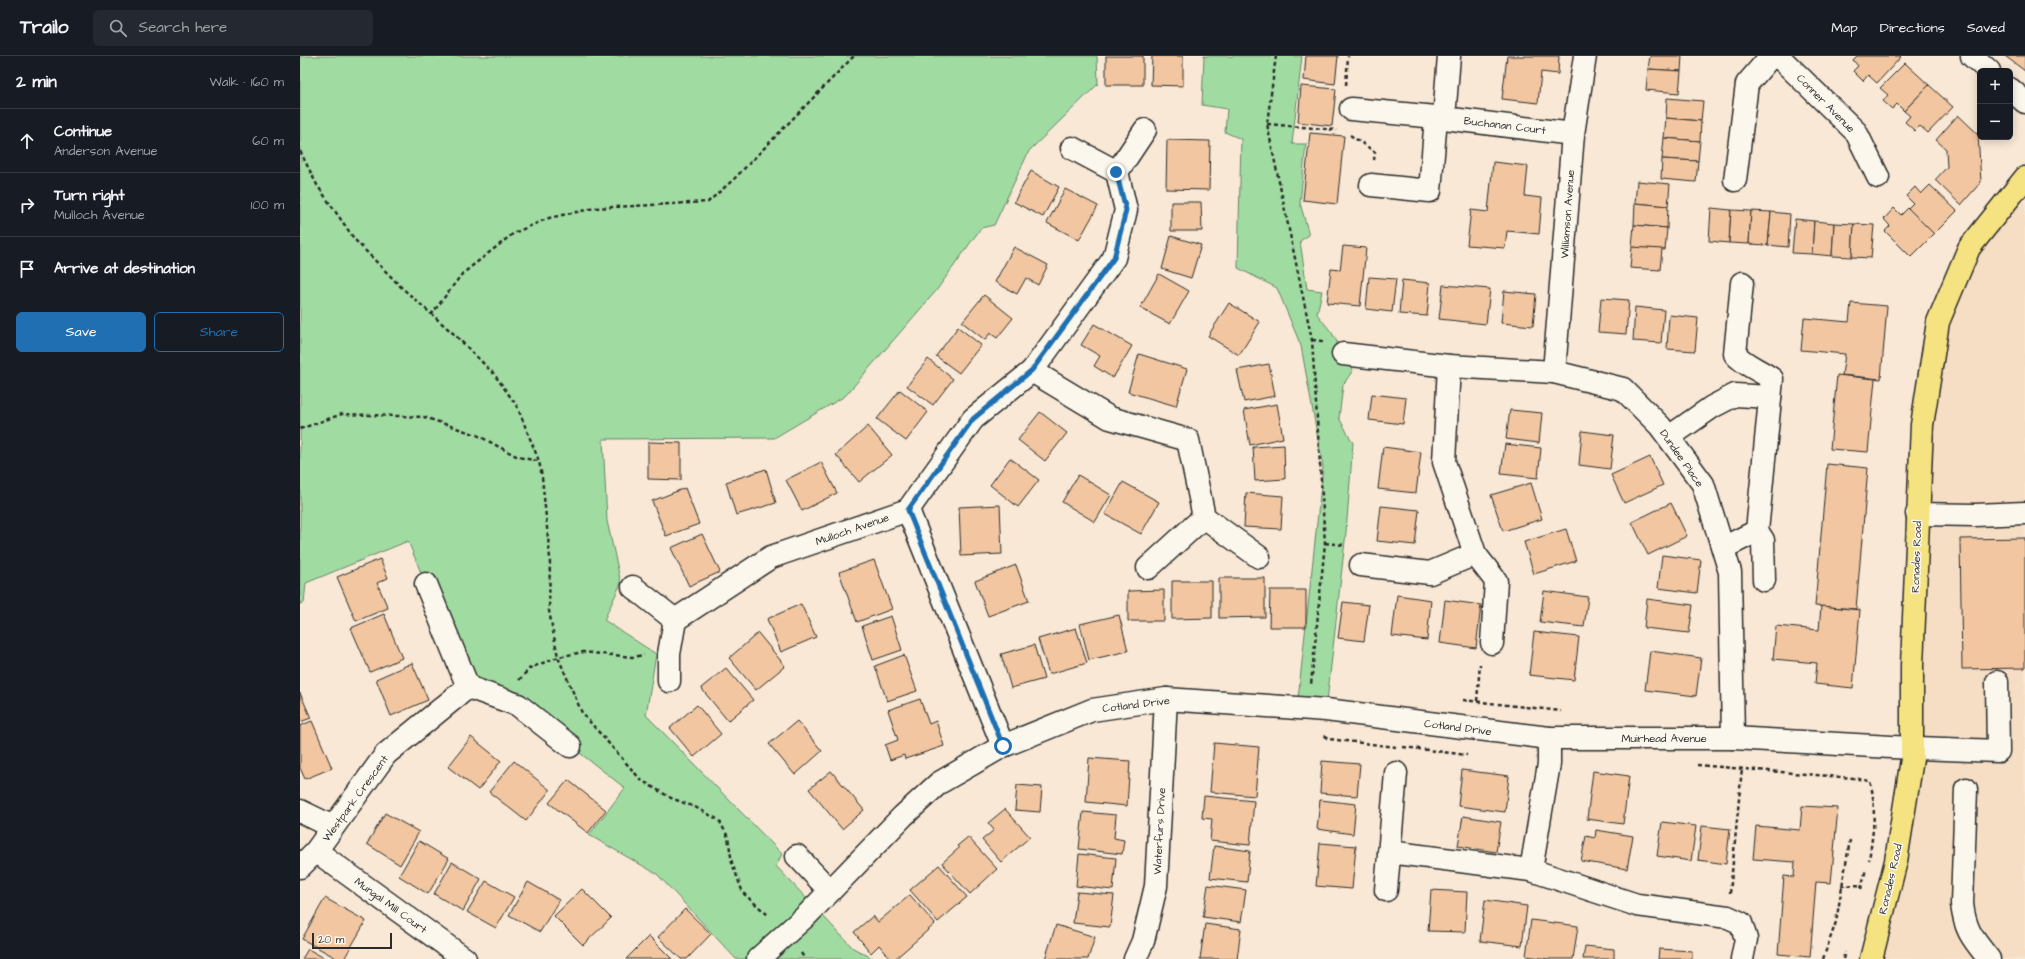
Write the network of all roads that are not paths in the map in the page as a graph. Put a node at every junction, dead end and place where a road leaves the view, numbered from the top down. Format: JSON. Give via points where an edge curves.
{"nodes":[{"id":1,"x":1449,"y":56,"type":"edge"},
{"id":2,"x":1585,"y":56,"type":"edge"},
{"id":3,"x":1771,"y":56,"type":"edge"},
{"id":4,"x":1778,"y":56,"type":"edge"},
{"id":5,"x":1972,"y":56,"type":"edge"},
{"id":6,"x":1986,"y":68,"type":"edge"},
{"id":7,"x":2013,"y":92,"type":"edge"},
{"id":8,"x":2025,"y":102,"type":"edge"},
{"id":9,"x":1351,"y":109,"type":"road end"},
{"id":10,"x":1440,"y":117,"type":"junction"},
{"id":11,"x":1145,"y":130,"type":"dead end"},
{"id":12,"x":1573,"y":134,"type":"junction"},
{"id":13,"x":1072,"y":148,"type":"dead end"},
{"id":14,"x":1116,"y":172,"type":"junction"},
{"id":15,"x":1878,"y":176,"type":"dead end"},
{"id":16,"x":2025,"y":178,"type":"edge"},
{"id":17,"x":1735,"y":180,"type":"dead end"},
{"id":18,"x":1371,"y":185,"type":"dead end"},
{"id":19,"x":1742,"y":283,"type":"dead end"},
{"id":20,"x":1343,"y":354,"type":"dead end"},
{"id":21,"x":1449,"y":366,"type":"junction"},
{"id":22,"x":1032,"y":370,"type":"junction"},
{"id":23,"x":1554,"y":372,"type":"junction"},
{"id":24,"x":1770,"y":397,"type":"junction"},
{"id":25,"x":1669,"y":437,"type":"junction"},
{"id":26,"x":908,"y":510,"type":"junction"},
{"id":27,"x":2025,"y":513,"type":"edge"},
{"id":28,"x":1917,"y":514,"type":"junction"},
{"id":29,"x":1204,"y":517,"type":"junction"},
{"id":30,"x":1757,"y":531,"type":"junction"},
{"id":31,"x":1723,"y":548,"type":"junction"},
{"id":32,"x":1475,"y":554,"type":"junction"},
{"id":33,"x":1258,"y":556,"type":"dead end"},
{"id":34,"x":1361,"y":565,"type":"dead end"},
{"id":35,"x":1148,"y":568,"type":"dead end"},
{"id":36,"x":1764,"y":580,"type":"dead end"},
{"id":37,"x":426,"y":584,"type":"dead end"},
{"id":38,"x":633,"y":587,"type":"dead end"},
{"id":39,"x":675,"y":620,"type":"junction"},
{"id":40,"x":1492,"y":643,"type":"road end"},
{"id":41,"x":669,"y":681,"type":"dead end"},
{"id":42,"x":1997,"y":682,"type":"dead end"},
{"id":43,"x":468,"y":687,"type":"junction"},
{"id":44,"x":1166,"y":699,"type":"junction"},
{"id":45,"x":1549,"y":738,"type":"junction"},
{"id":46,"x":1733,"y":738,"type":"junction"},
{"id":47,"x":570,"y":746,"type":"dead end"},
{"id":48,"x":1003,"y":746,"type":"junction"},
{"id":49,"x":1912,"y":748,"type":"junction"},
{"id":50,"x":1396,"y":773,"type":"dead end"},
{"id":51,"x":1966,"y":789,"type":"dead end"},
{"id":52,"x":300,"y":811,"type":"edge"},
{"id":53,"x":334,"y":827,"type":"junction"},
{"id":54,"x":316,"y":851,"type":"junction"},
{"id":55,"x":1389,"y":852,"type":"junction"},
{"id":56,"x":796,"y":856,"type":"dead end"},
{"id":57,"x":300,"y":867,"type":"edge"},
{"id":58,"x":1532,"y":870,"type":"junction"},
{"id":59,"x":1386,"y":890,"type":"dead end"},
{"id":60,"x":830,"y":891,"type":"junction"},
{"id":61,"x":772,"y":945,"type":"edge"},
{"id":62,"x":465,"y":959,"type":"edge"},
{"id":63,"x":1135,"y":959,"type":"edge"},
{"id":64,"x":1742,"y":959,"type":"edge"},
{"id":65,"x":1871,"y":959,"type":"edge"},
{"id":66,"x":1989,"y":959,"type":"edge"}],
"edges":[{"from":1,"to":10,"type":"street"},
{"from":2,"to":12,"type":"street","name":"Williamson Avenue"},
{"from":3,"to":17,"type":"street","via":[[1747,84]]},
{"from":4,"to":15,"type":"street","name":"Conner Avenue","via":[[1856,132]]},
{"from":5,"to":6,"type":"street"},
{"from":7,"to":8,"type":"street"},
{"from":9,"to":10,"type":"street","name":"Buchanan Court"},
{"from":10,"to":12,"type":"street","name":"Buchanan Court"},
{"from":10,"to":18,"type":"street","via":[[1430,191]]},
{"from":11,"to":14,"type":"street"},
{"from":12,"to":23,"type":"street","name":"Williamson Avenue"},
{"from":13,"to":14,"type":"street"},
{"from":14,"to":22,"type":"street","via":[[1126,210],[1114,258]]},
{"from":16,"to":28,"type":"main road","name":"Ronades Road","via":[[1969,248],[1938,322],[1922,425]]},
{"from":19,"to":24,"type":"street","via":[[1735,354],[1740,360],[1772,379]]},
{"from":20,"to":21,"type":"street","name":"Dundee Place"},
{"from":21,"to":23,"type":"street","name":"Dundee Place"},
{"from":21,"to":32,"type":"street","via":[[1444,462]]},
{"from":22,"to":26,"type":"street","via":[[973,419]]},
{"from":22,"to":29,"type":"street","via":[[1110,418],[1188,440]]},
{"from":23,"to":25,"type":"street","name":"Dundee Place","via":[[1623,389]]},
{"from":24,"to":25,"type":"street","via":[[1735,395],[1712,407]]},
{"from":24,"to":30,"type":"street"},
{"from":25,"to":31,"type":"street","name":"Dundee Place","via":[[1703,484]]},
{"from":26,"to":39,"type":"street","name":"Mulloch Avenue","via":[[772,556]]},
{"from":26,"to":48,"type":"street"},
{"from":27,"to":28,"type":"street"},
{"from":28,"to":49,"type":"main road","name":"Ronades Road"},
{"from":29,"to":33,"type":"street"},
{"from":29,"to":35,"type":"street"},
{"from":30,"to":31,"type":"street"},
{"from":30,"to":36,"type":"street","via":[[1763,540]]},
{"from":31,"to":46,"type":"street","name":"Dundee Place","via":[[1730,572]]},
{"from":32,"to":34,"type":"street","via":[[1430,573]]},
{"from":32,"to":40,"type":"street","via":[[1496,581]]},
{"from":37,"to":43,"type":"street"},
{"from":38,"to":39,"type":"street"},
{"from":39,"to":41,"type":"street","via":[[668,654]]},
{"from":42,"to":49,"type":"street","name":"Muirhead Avenue","via":[[1998,751]]},
{"from":43,"to":47,"type":"street","via":[[509,702]]},
{"from":43,"to":53,"type":"street","name":"Westpark Crescent","via":[[386,754]]},
{"from":44,"to":45,"type":"street","name":"Cotland Drive","via":[[1308,709]]},
{"from":44,"to":48,"type":"street","name":"Cotland Drive","via":[[1092,710]]},
{"from":44,"to":63,"type":"street","name":"Waterfurs Drive","via":[[1156,886],[1143,940]]},
{"from":45,"to":46,"type":"street","name":"Muirhead Avenue"},
{"from":45,"to":58,"type":"street","via":[[1549,764]]},
{"from":46,"to":49,"type":"street","name":"Muirhead Avenue"},
{"from":48,"to":60,"type":"street","name":"Cotland Drive","via":[[939,783]]},
{"from":49,"to":65,"type":"main road","name":"Ronades Road","via":[[1896,861]]},
{"from":50,"to":55,"type":"street"},
{"from":51,"to":66,"type":"street","via":[[1962,904],[1964,919],[1970,936]]},
{"from":52,"to":53,"type":"street"},
{"from":53,"to":54,"type":"street","name":"Westpark Crescent"},
{"from":54,"to":57,"type":"street","name":"Westpark Crescent"},
{"from":54,"to":62,"type":"street","name":"Mungal Mill Court"},
{"from":55,"to":58,"type":"street"},
{"from":55,"to":59,"type":"street"},
{"from":56,"to":60,"type":"street"},
{"from":58,"to":64,"type":"street","via":[[1637,905],[1728,917],[1741,923],[1746,939]]},
{"from":60,"to":61,"type":"street","name":"Cotland Drive"}]}
